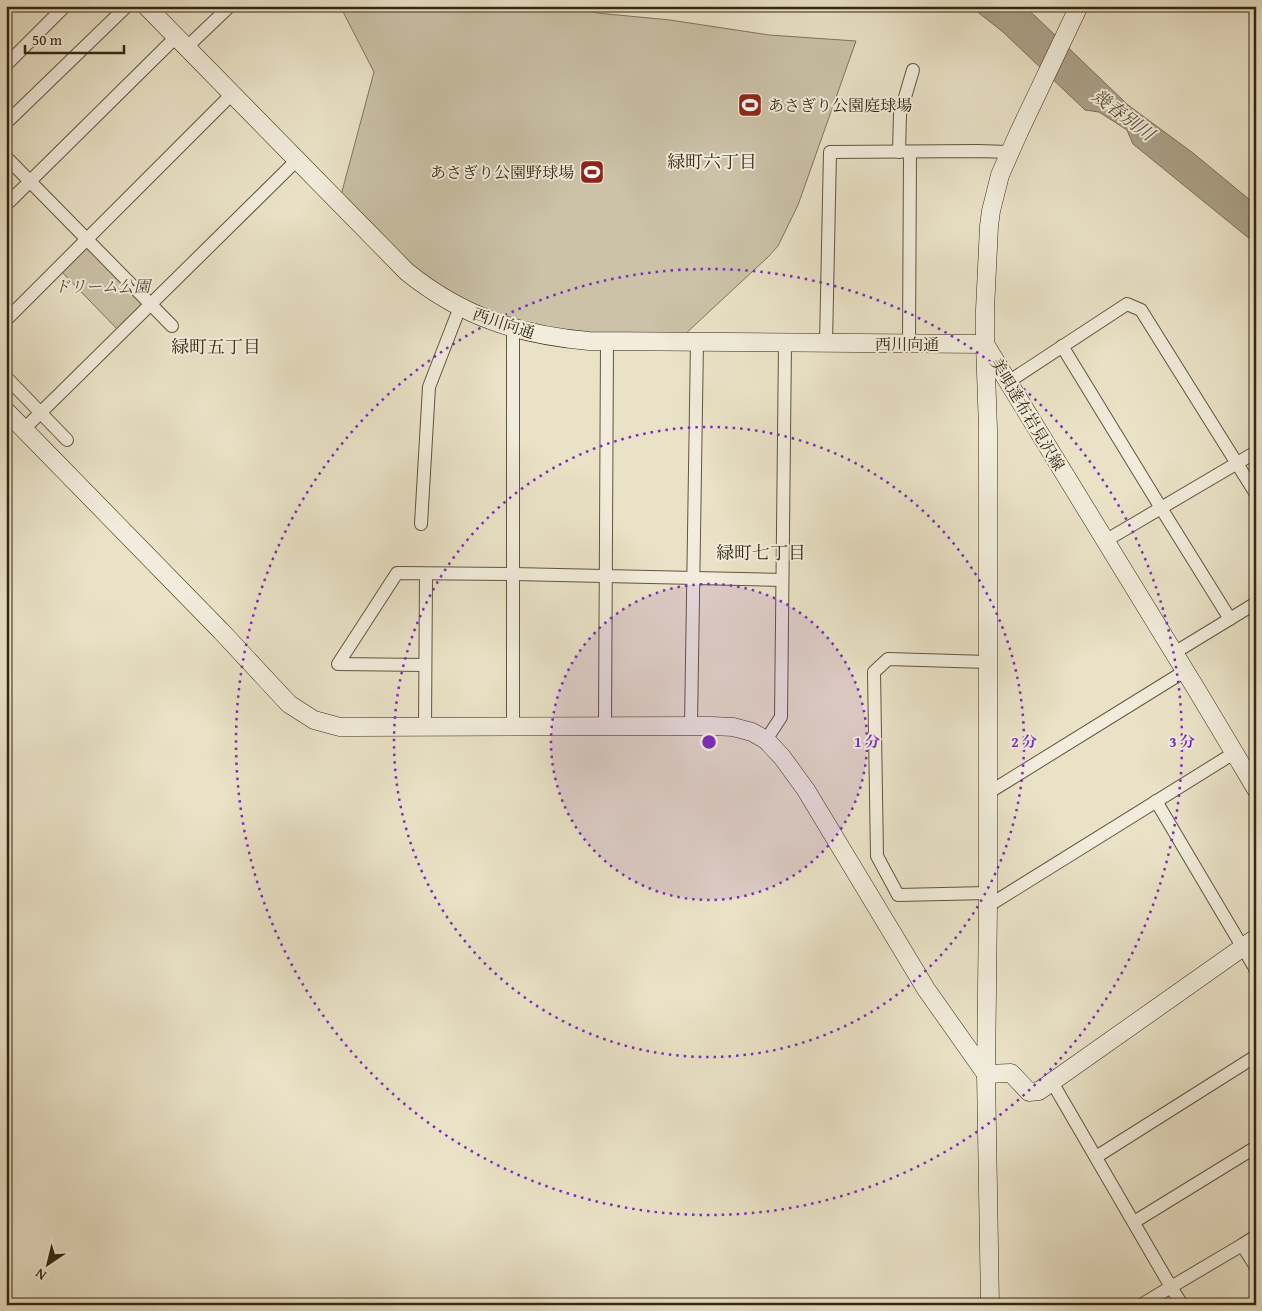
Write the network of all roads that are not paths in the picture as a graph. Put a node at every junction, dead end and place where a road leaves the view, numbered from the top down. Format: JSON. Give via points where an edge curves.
{"nodes":[{"id":1,"x":64,"y":6,"type":"edge"},
{"id":2,"x":127,"y":6,"type":"edge"},
{"id":3,"x":146,"y":6,"type":"edge"},
{"id":4,"x":230,"y":6,"type":"edge"},
{"id":5,"x":1079,"y":6,"type":"edge"},
{"id":6,"x":182,"y":42,"type":"junction"},
{"id":7,"x":6,"y":65,"type":"edge"},
{"id":8,"x":913,"y":70,"type":"dead end"},
{"id":9,"x":232,"y":94,"type":"junction"},
{"id":10,"x":6,"y":124,"type":"edge"},
{"id":11,"x":904,"y":152,"type":"junction"},
{"id":12,"x":1009,"y":152,"type":"junction"},
{"id":13,"x":6,"y":157,"type":"edge"},
{"id":14,"x":296,"y":160,"type":"junction"},
{"id":15,"x":30,"y":182,"type":"junction"},
{"id":16,"x":6,"y":205,"type":"edge"},
{"id":17,"x":86,"y":239,"type":"junction"},
{"id":18,"x":150,"y":304,"type":"junction"},
{"id":19,"x":460,"y":307,"type":"junction"},
{"id":20,"x":6,"y":320,"type":"edge"},
{"id":21,"x":172,"y":326,"type":"dead end"},
{"id":22,"x":513,"y":328,"type":"junction"},
{"id":23,"x":607,"y":341,"type":"junction"},
{"id":24,"x":697,"y":342,"type":"junction"},
{"id":25,"x":785,"y":343,"type":"junction"},
{"id":26,"x":826,"y":343,"type":"junction"},
{"id":27,"x":909,"y":344,"type":"junction"},
{"id":28,"x":985,"y":344,"type":"junction"},
{"id":29,"x":1062,"y":346,"type":"junction"},
{"id":30,"x":6,"y":377,"type":"edge"},
{"id":31,"x":1008,"y":382,"type":"junction"},
{"id":32,"x":6,"y":411,"type":"edge"},
{"id":33,"x":41,"y":412,"type":"junction"},
{"id":34,"x":24,"y":429,"type":"junction"},
{"id":35,"x":67,"y":440,"type":"dead end"},
{"id":36,"x":1256,"y":452,"type":"edge"},
{"id":37,"x":1237,"y":464,"type":"junction"},
{"id":38,"x":1256,"y":494,"type":"edge"},
{"id":39,"x":1161,"y":508,"type":"junction"},
{"id":40,"x":421,"y":524,"type":"dead end"},
{"id":41,"x":1106,"y":541,"type":"junction"},
{"id":42,"x":426,"y":574,"type":"junction"},
{"id":43,"x":513,"y":574,"type":"junction"},
{"id":44,"x":606,"y":576,"type":"junction"},
{"id":45,"x":693,"y":578,"type":"junction"},
{"id":46,"x":782,"y":580,"type":"junction"},
{"id":47,"x":1256,"y":603,"type":"edge"},
{"id":48,"x":1230,"y":619,"type":"junction"},
{"id":49,"x":1174,"y":653,"type":"junction"},
{"id":50,"x":988,"y":662,"type":"junction"},
{"id":51,"x":425,"y":665,"type":"junction"},
{"id":52,"x":1185,"y":671,"type":"junction"},
{"id":53,"x":691,"y":725,"type":"junction"},
{"id":54,"x":425,"y":726,"type":"junction"},
{"id":55,"x":513,"y":726,"type":"junction"},
{"id":56,"x":605,"y":726,"type":"junction"},
{"id":57,"x":766,"y":740,"type":"junction"},
{"id":58,"x":1234,"y":753,"type":"junction"},
{"id":59,"x":1256,"y":789,"type":"edge"},
{"id":60,"x":988,"y":794,"type":"junction"},
{"id":61,"x":1156,"y":801,"type":"junction"},
{"id":62,"x":988,"y":900,"type":"junction"},
{"id":63,"x":1249,"y":943,"type":"edge"},
{"id":64,"x":1256,"y":970,"type":"edge"},
{"id":65,"x":1256,"y":1056,"type":"edge"},
{"id":66,"x":986,"y":1074,"type":"junction"},
{"id":67,"x":1052,"y":1082,"type":"junction"},
{"id":68,"x":1256,"y":1147,"type":"edge"},
{"id":69,"x":1096,"y":1157,"type":"junction"},
{"id":70,"x":1134,"y":1222,"type":"junction"},
{"id":71,"x":1256,"y":1236,"type":"edge"},
{"id":72,"x":1242,"y":1245,"type":"junction"},
{"id":73,"x":1256,"y":1267,"type":"edge"},
{"id":74,"x":1171,"y":1287,"type":"junction"},
{"id":75,"x":990,"y":1305,"type":"edge"},
{"id":76,"x":1141,"y":1305,"type":"edge"},
{"id":77,"x":1182,"y":1305,"type":"edge"}],
"edges":[{"from":1,"to":7,"type":"street"},
{"from":2,"to":10,"type":"street"},
{"from":3,"to":6,"type":"street","name":"西川向通"},
{"from":4,"to":6,"type":"street"},
{"from":5,"to":12,"type":"street","name":"美唄達布岩見沢線"},
{"from":6,"to":9,"type":"street","name":"西川向通"},
{"from":6,"to":15,"type":"street"},
{"from":8,"to":11,"type":"street","via":[[900,114]]},
{"from":9,"to":14,"type":"street","name":"西川向通"},
{"from":9,"to":17,"type":"street"},
{"from":11,"to":12,"type":"street"},
{"from":11,"to":26,"type":"street","via":[[830,152]]},
{"from":11,"to":27,"type":"street"},
{"from":12,"to":28,"type":"street","name":"美唄達布岩見沢線","via":[[998,182],[989,226]]},
{"from":13,"to":15,"type":"street"},
{"from":14,"to":18,"type":"street"},
{"from":14,"to":19,"type":"street","name":"西川向通","via":[[407,272]]},
{"from":15,"to":16,"type":"street"},
{"from":15,"to":17,"type":"street"},
{"from":17,"to":18,"type":"street"},
{"from":17,"to":20,"type":"street"},
{"from":18,"to":21,"type":"street"},
{"from":18,"to":33,"type":"street"},
{"from":19,"to":22,"type":"street","name":"西川向通"},
{"from":19,"to":40,"type":"street","via":[[429,387]]},
{"from":22,"to":23,"type":"street","name":"西川向通","via":[[567,339]]},
{"from":22,"to":43,"type":"street"},
{"from":23,"to":24,"type":"street","name":"西川向通"},
{"from":23,"to":44,"type":"street"},
{"from":24,"to":25,"type":"street","name":"西川向通"},
{"from":24,"to":45,"type":"street"},
{"from":25,"to":26,"type":"street","name":"西川向通"},
{"from":25,"to":46,"type":"street"},
{"from":26,"to":27,"type":"street","name":"西川向通"},
{"from":27,"to":28,"type":"street","name":"西川向通"},
{"from":28,"to":31,"type":"street","name":"美唄達布岩見沢線"},
{"from":28,"to":50,"type":"street"},
{"from":29,"to":31,"type":"street"},
{"from":29,"to":37,"type":"street","via":[[1127,304],[1141,310]]},
{"from":29,"to":39,"type":"street"},
{"from":30,"to":33,"type":"street"},
{"from":31,"to":41,"type":"street","name":"美唄達布岩見沢線"},
{"from":32,"to":34,"type":"street"},
{"from":33,"to":34,"type":"street"},
{"from":33,"to":35,"type":"street"},
{"from":34,"to":54,"type":"street","via":[[289,704],[314,720],[340,727]]},
{"from":36,"to":37,"type":"street"},
{"from":37,"to":38,"type":"street"},
{"from":37,"to":39,"type":"street"},
{"from":39,"to":41,"type":"street"},
{"from":39,"to":48,"type":"street"},
{"from":41,"to":49,"type":"street","name":"美唄達布岩見沢線"},
{"from":42,"to":43,"type":"street"},
{"from":42,"to":51,"type":"street"},
{"from":42,"to":51,"type":"street","via":[[397,573],[338,664]]},
{"from":43,"to":44,"type":"street"},
{"from":43,"to":55,"type":"street"},
{"from":44,"to":45,"type":"street"},
{"from":44,"to":56,"type":"street"},
{"from":45,"to":46,"type":"street"},
{"from":45,"to":53,"type":"street"},
{"from":46,"to":57,"type":"street","via":[[781,717]]},
{"from":47,"to":48,"type":"street"},
{"from":48,"to":49,"type":"street"},
{"from":49,"to":52,"type":"street","name":"美唄達布岩見沢線"},
{"from":50,"to":60,"type":"street"},
{"from":50,"to":62,"type":"street","via":[[888,659],[874,672],[877,856],[898,894]]},
{"from":51,"to":54,"type":"street"},
{"from":52,"to":58,"type":"street","name":"美唄達布岩見沢線"},
{"from":52,"to":60,"type":"street"},
{"from":53,"to":56,"type":"street"},
{"from":53,"to":57,"type":"street","via":[[733,727]]},
{"from":54,"to":55,"type":"street"},
{"from":55,"to":56,"type":"street"},
{"from":57,"to":66,"type":"street","via":[[806,790],[926,988]]},
{"from":58,"to":59,"type":"street","name":"美唄達布岩見沢線"},
{"from":58,"to":61,"type":"street"},
{"from":60,"to":62,"type":"street"},
{"from":61,"to":62,"type":"street"},
{"from":61,"to":63,"type":"street"},
{"from":62,"to":66,"type":"street"},
{"from":63,"to":64,"type":"street"},
{"from":63,"to":67,"type":"street"},
{"from":65,"to":69,"type":"street"},
{"from":66,"to":67,"type":"street","via":[[1011,1073],[1029,1092],[1039,1091]]},
{"from":66,"to":75,"type":"street"},
{"from":67,"to":69,"type":"street"},
{"from":68,"to":70,"type":"street"},
{"from":69,"to":70,"type":"street"},
{"from":70,"to":74,"type":"street"},
{"from":71,"to":72,"type":"street"},
{"from":72,"to":73,"type":"street"},
{"from":72,"to":74,"type":"street"},
{"from":74,"to":76,"type":"street"},
{"from":74,"to":77,"type":"street"}]}
